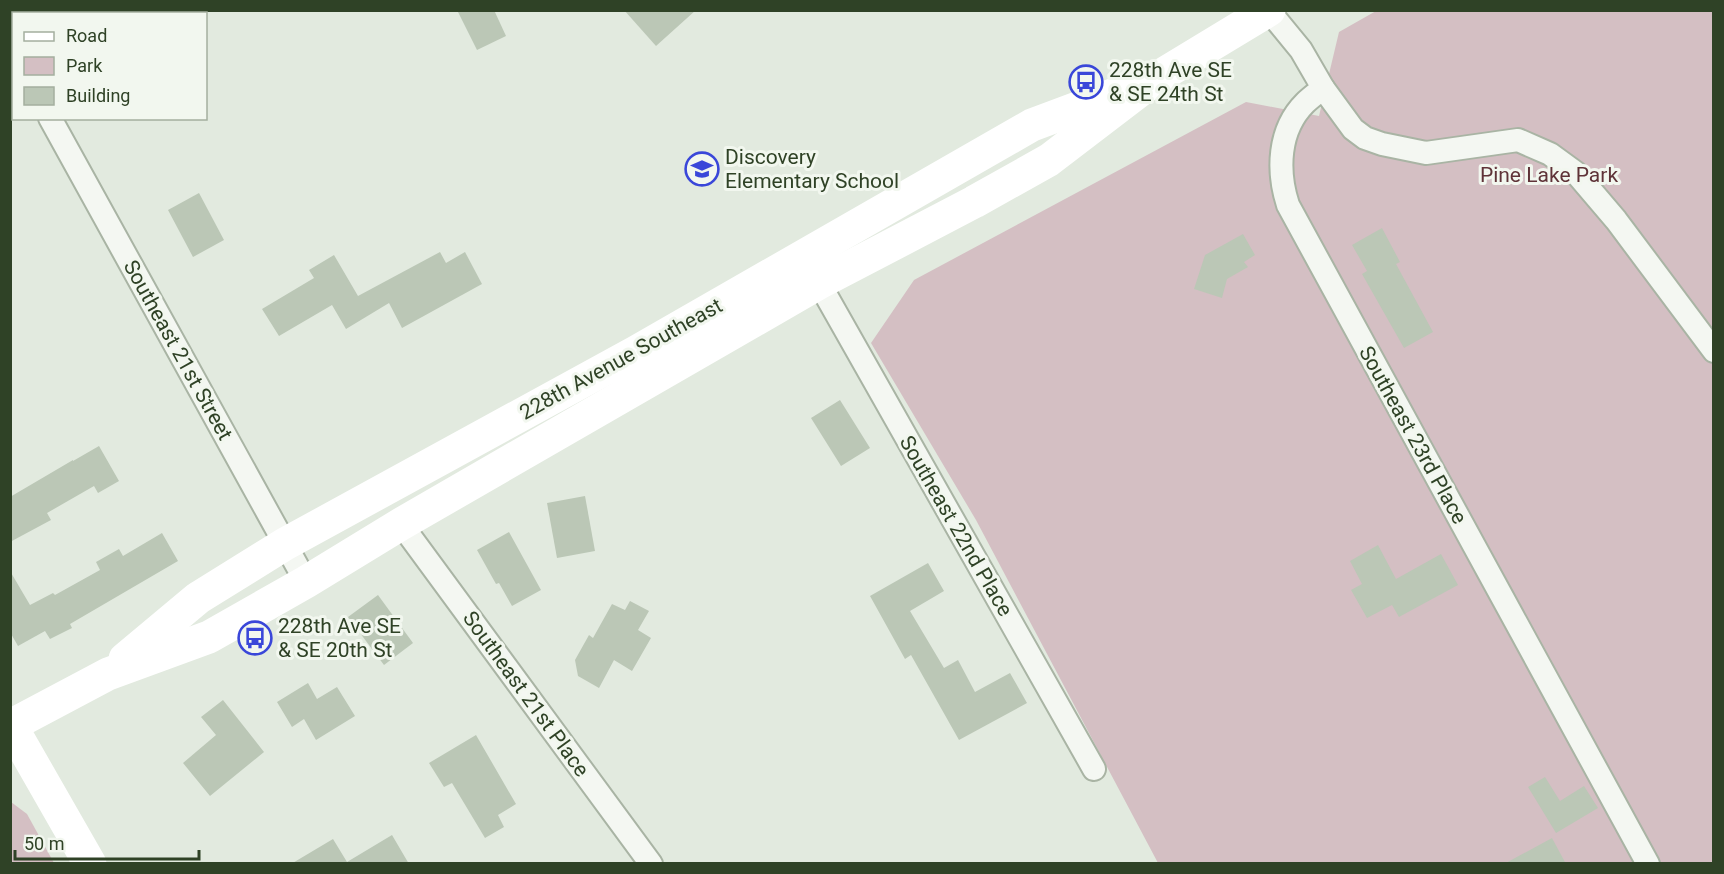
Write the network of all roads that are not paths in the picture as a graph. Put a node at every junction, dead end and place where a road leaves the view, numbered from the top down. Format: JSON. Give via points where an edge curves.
{"nodes":[{"id":1,"x":1271,"y":11,"type":"edge"},
{"id":2,"x":1155,"y":79,"type":"junction"},
{"id":3,"x":1323,"y":88,"type":"junction"},
{"id":4,"x":51,"y":120,"type":"edge"},
{"id":5,"x":819,"y":283,"type":"junction"},
{"id":6,"x":1713,"y":351,"type":"edge"},
{"id":7,"x":636,"y":352,"type":"junction"},
{"id":8,"x":523,"y":453,"type":"junction"},
{"id":9,"x":401,"y":524,"type":"junction"},
{"id":10,"x":285,"y":544,"type":"junction"},
{"id":11,"x":306,"y":582,"type":"junction"},
{"id":12,"x":108,"y":674,"type":"junction"},
{"id":13,"x":11,"y":726,"type":"edge"},
{"id":14,"x":1094,"y":769,"type":"dead end"},
{"id":15,"x":90,"y":864,"type":"edge"},
{"id":16,"x":651,"y":864,"type":"edge"},
{"id":17,"x":1648,"y":864,"type":"edge"}],
"edges":[{"from":1,"to":2,"type":"main road","name":"228th Avenue Southeast"},
{"from":1,"to":3,"type":"street","via":[[1301,50]]},
{"from":2,"to":5,"type":"main road","name":"228th Avenue Southeast","via":[[1049,160]]},
{"from":2,"to":7,"type":"main road","name":"228th Avenue Southeast","via":[[1032,125]]},
{"from":3,"to":6,"type":"street","via":[[1353,129],[1382,144],[1426,153],[1518,140],[1550,154],[1576,173],[1616,220]]},
{"from":3,"to":17,"type":"street","name":"Southeast 23rd Place","via":[[1304,103],[1291,121],[1284,142],[1280,166],[1288,205]]},
{"from":4,"to":10,"type":"street","name":"Southeast 21st Street"},
{"from":5,"to":8,"type":"main road","name":"228th Avenue Southeast"},
{"from":5,"to":14,"type":"street","name":"Southeast 22nd Place"},
{"from":7,"to":8,"type":"main road","via":[[615,378],[574,406]]},
{"from":7,"to":10,"type":"main road","name":"228th Avenue Southeast"},
{"from":8,"to":9,"type":"main road","name":"228th Avenue Southeast"},
{"from":9,"to":11,"type":"main road","name":"228th Avenue Southeast"},
{"from":9,"to":16,"type":"street","name":"Southeast 21st Place"},
{"from":10,"to":11,"type":"street","name":"Southeast 21st Street"},
{"from":10,"to":12,"type":"main road","name":"228th Avenue Southeast","via":[[198,598]]},
{"from":11,"to":12,"type":"main road","name":"228th Avenue Southeast","via":[[209,637]]},
{"from":12,"to":13,"type":"main road","name":"228th Avenue Southeast"},
{"from":13,"to":15,"type":"main road"}]}
